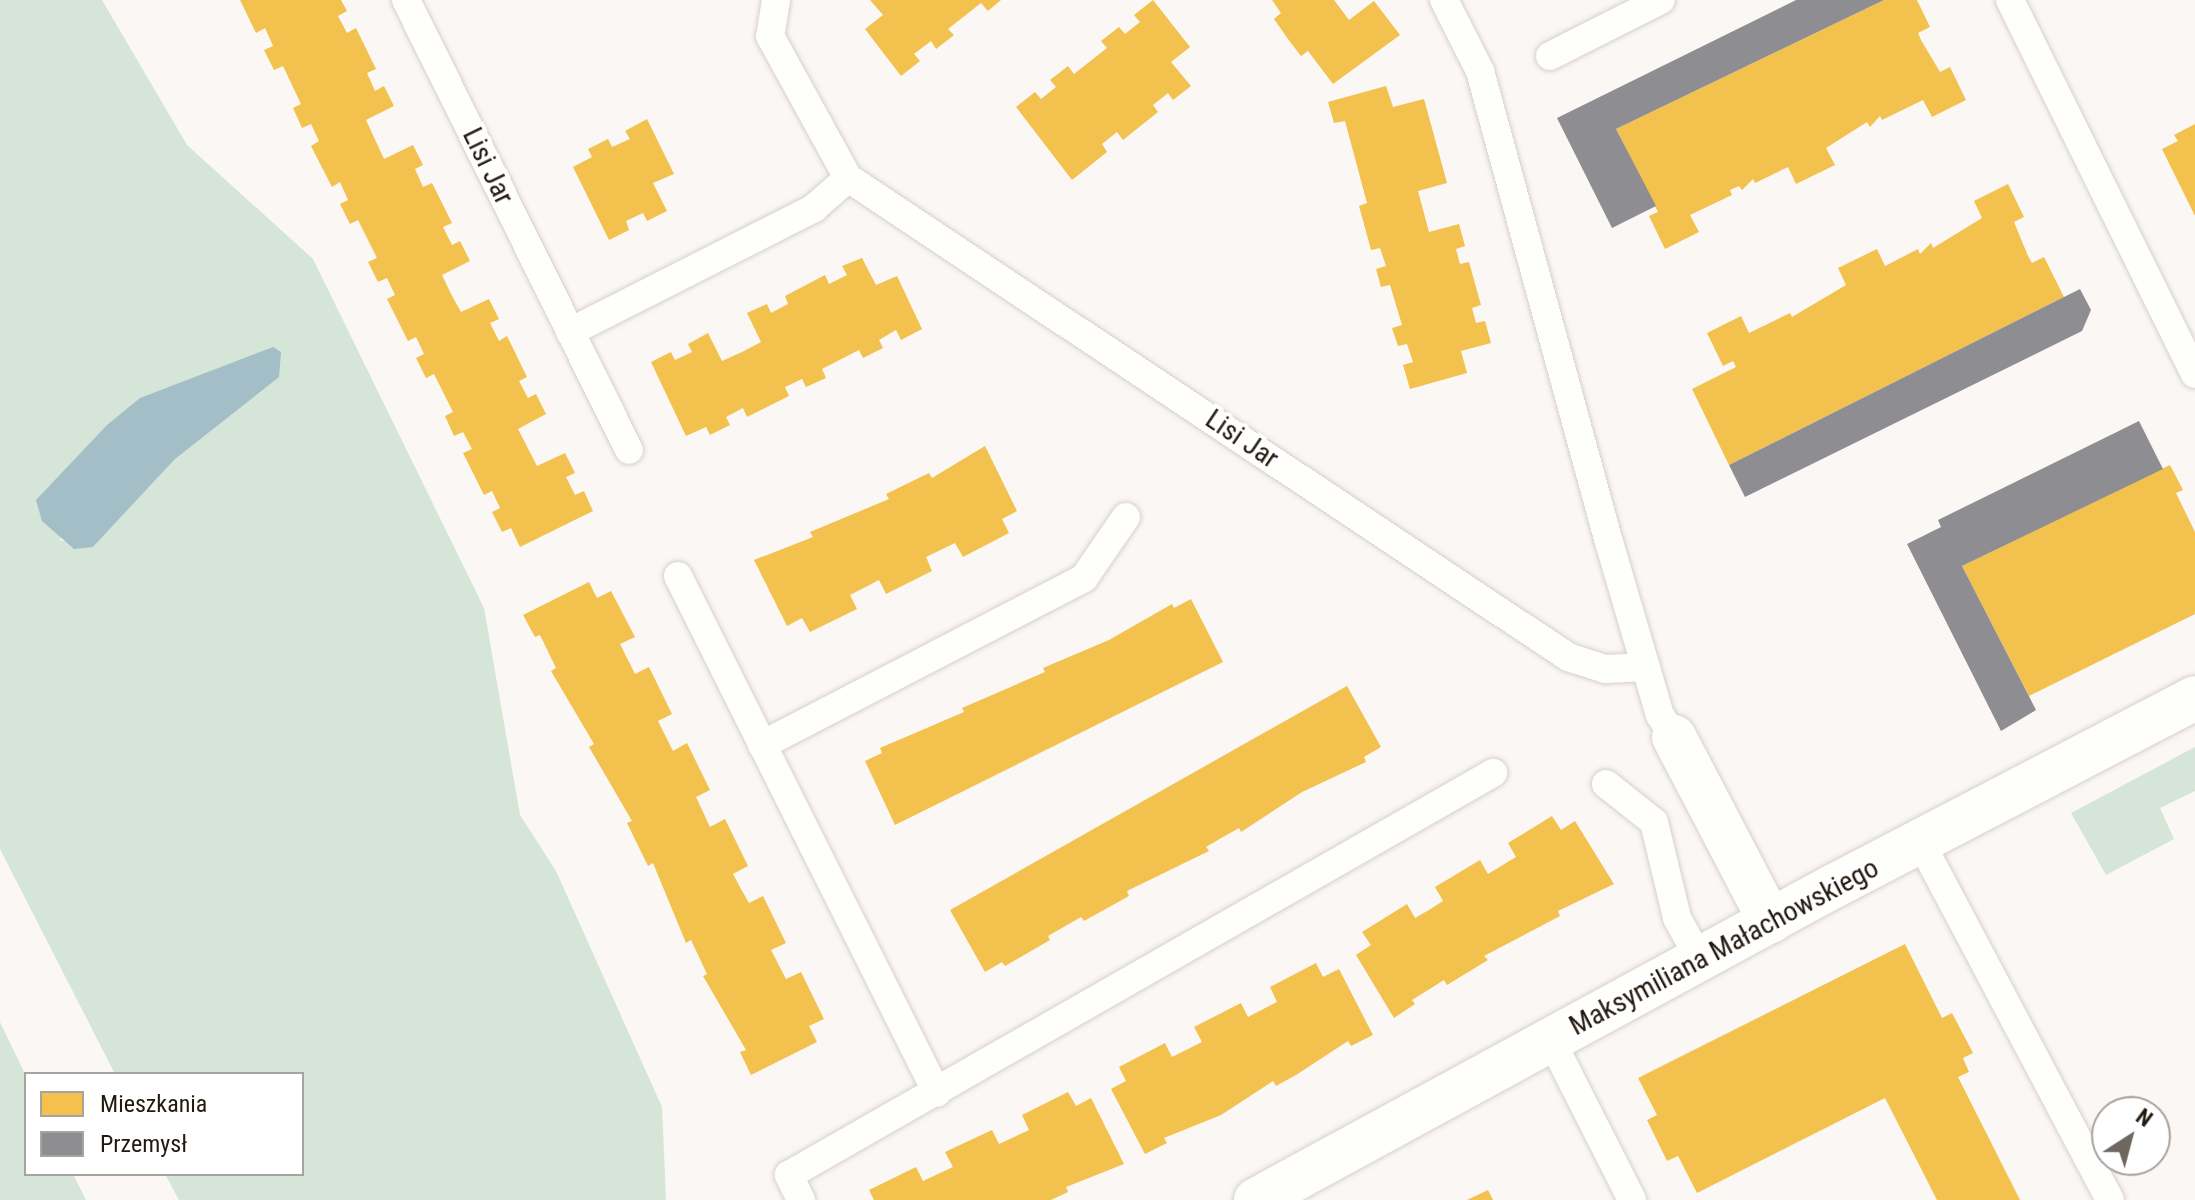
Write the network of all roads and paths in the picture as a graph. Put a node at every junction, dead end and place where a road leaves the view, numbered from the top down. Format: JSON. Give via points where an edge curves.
{"nodes":[{"id":1,"x":406,"y":0,"type":"edge"},
{"id":2,"x":776,"y":0,"type":"edge"},
{"id":3,"x":1444,"y":0,"type":"edge"},
{"id":4,"x":1661,"y":0,"type":"edge"},
{"id":5,"x":2010,"y":0,"type":"edge"},
{"id":6,"x":1550,"y":56,"type":"dead end"},
{"id":7,"x":848,"y":178,"type":"junction"},
{"id":8,"x":570,"y":332,"type":"junction"},
{"id":9,"x":2195,"y":374,"type":"edge"},
{"id":10,"x":629,"y":450,"type":"dead end"},
{"id":11,"x":1126,"y":517,"type":"dead end"},
{"id":12,"x":678,"y":576,"type":"dead end"},
{"id":13,"x":1646,"y":667,"type":"junction"},
{"id":14,"x":2195,"y":698,"type":"edge"},
{"id":15,"x":1674,"y":737,"type":"joint"},
{"id":16,"x":762,"y":745,"type":"junction"},
{"id":17,"x":1493,"y":773,"type":"dead end"},
{"id":18,"x":1606,"y":784,"type":"dead end"},
{"id":19,"x":1920,"y":841,"type":"junction"},
{"id":20,"x":1770,"y":921,"type":"junction"},
{"id":21,"x":1700,"y":960,"type":"junction"},
{"id":22,"x":1551,"y":1040,"type":"junction"},
{"id":23,"x":937,"y":1093,"type":"junction"},
{"id":24,"x":801,"y":1200,"type":"edge"},
{"id":25,"x":1256,"y":1200,"type":"edge"},
{"id":26,"x":1632,"y":1200,"type":"edge"},
{"id":27,"x":2110,"y":1200,"type":"edge"}],
"edges":[{"from":1,"to":8,"type":"lane","name":"Lisi Jar"},
{"from":2,"to":7,"type":"lane","name":"Lisi Jar","via":[[770,36]]},
{"from":3,"to":13,"type":"lane","via":[[1480,71]]},
{"from":4,"to":6,"type":"lane"},
{"from":5,"to":9,"type":"lane"},
{"from":7,"to":8,"type":"lane","via":[[814,208]]},
{"from":7,"to":13,"type":"lane","name":"Lisi Jar","via":[[1568,657],[1605,669]]},
{"from":8,"to":10,"type":"lane","name":"Lisi Jar"},
{"from":11,"to":16,"type":"lane","via":[[1084,578]]},
{"from":12,"to":16,"type":"lane"},
{"from":13,"to":15,"type":"lane","via":[[1660,715]]},
{"from":14,"to":19,"type":"street","name":"Maksymiliana Małachowskiego"},
{"from":15,"to":20,"type":"street"},
{"from":16,"to":23,"type":"lane"},
{"from":17,"to":23,"type":"lane"},
{"from":18,"to":21,"type":"lane","via":[[1654,822],[1677,918]]},
{"from":19,"to":20,"type":"street","name":"Maksymiliana Małachowskiego"},
{"from":19,"to":27,"type":"lane"},
{"from":20,"to":21,"type":"street","name":"Maksymiliana Małachowskiego"},
{"from":21,"to":22,"type":"street","name":"Maksymiliana Małachowskiego"},
{"from":22,"to":25,"type":"street","name":"Maksymiliana Małachowskiego"},
{"from":22,"to":26,"type":"lane"},
{"from":23,"to":24,"type":"lane","via":[[789,1175]]}]}
